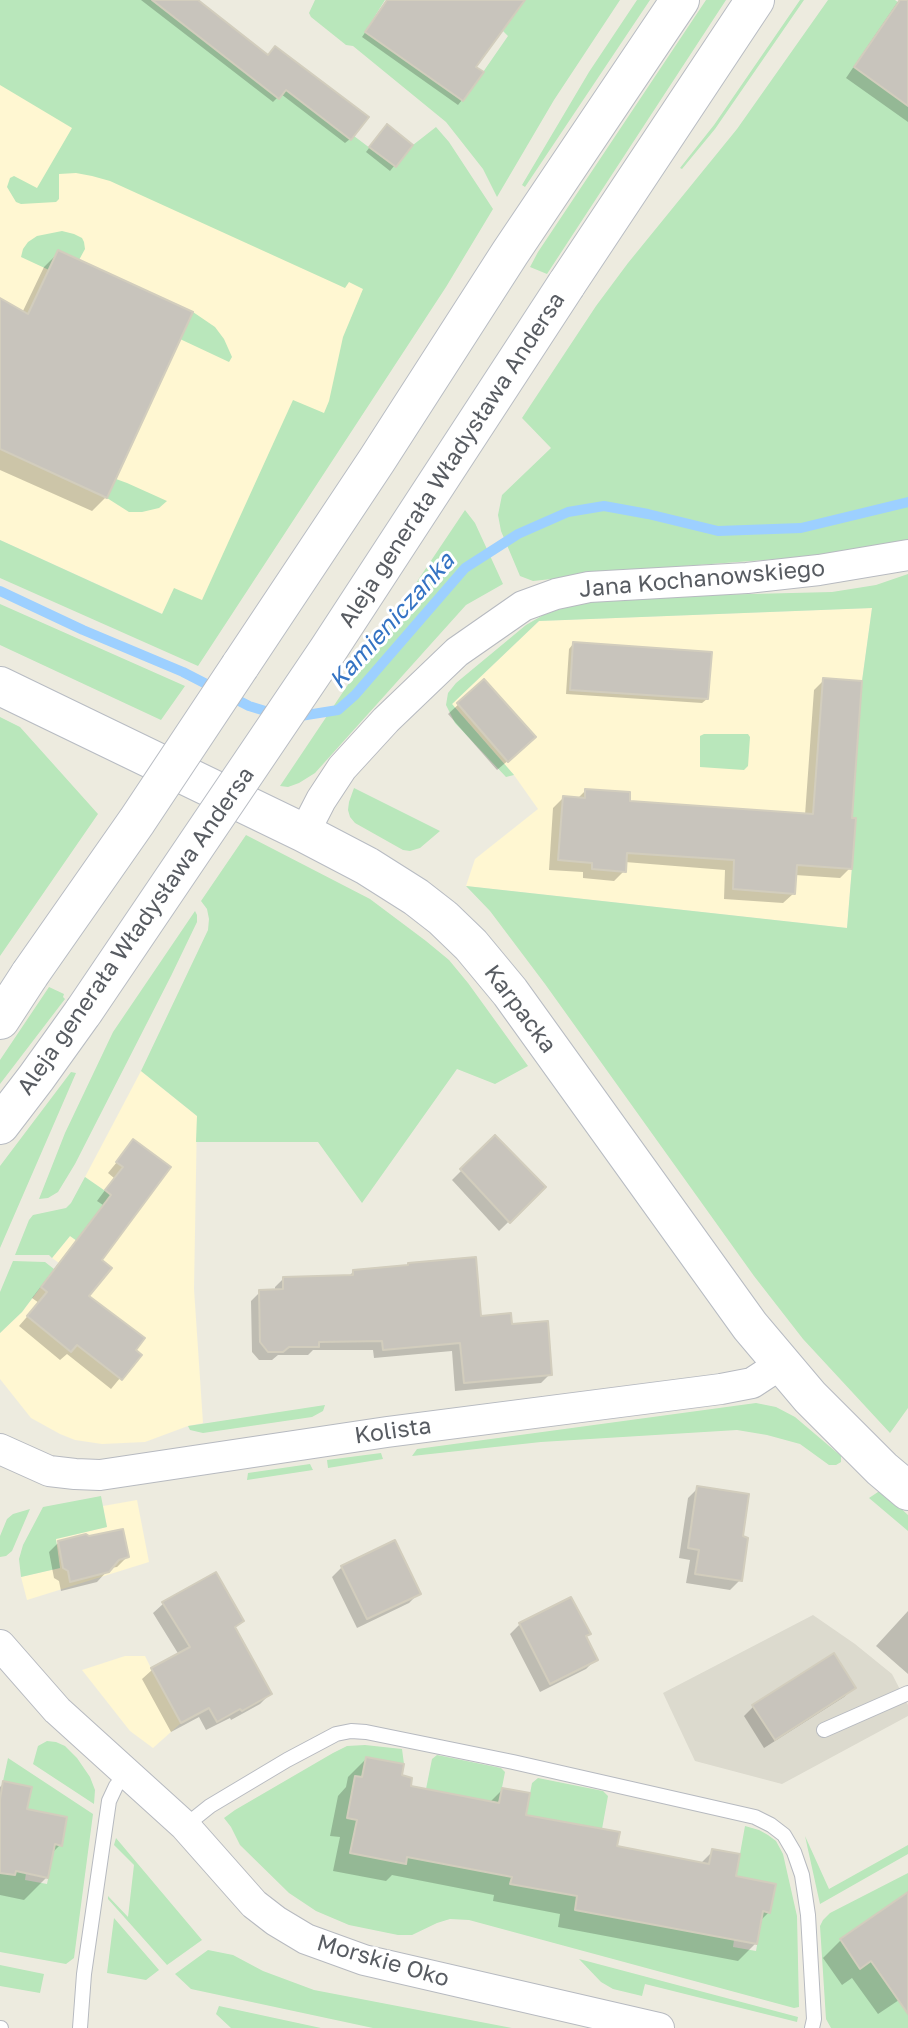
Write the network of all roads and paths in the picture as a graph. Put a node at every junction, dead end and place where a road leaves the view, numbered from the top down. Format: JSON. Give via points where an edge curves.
{"nodes":[{"id":1,"x":680,"y":0,"type":"edge"},
{"id":2,"x":755,"y":0,"type":"edge"},
{"id":3,"x":908,"y":555,"type":"edge"},
{"id":4,"x":0,"y":686,"type":"edge"},
{"id":5,"x":304,"y":833,"type":"junction"},
{"id":6,"x":0,"y":1020,"type":"edge"},
{"id":7,"x":0,"y":1125,"type":"edge"},
{"id":8,"x":781,"y":1364,"type":"junction"},
{"id":9,"x":1,"y":1452,"type":"edge"},
{"id":10,"x":908,"y":1491,"type":"edge"},
{"id":11,"x":0,"y":1645,"type":"edge"},
{"id":12,"x":908,"y":1693,"type":"edge"},
{"id":13,"x":824,"y":1730,"type":"dead end"},
{"id":14,"x":126,"y":1774,"type":"junction"},
{"id":15,"x":185,"y":1826,"type":"junction"},
{"id":16,"x":652,"y":2027,"type":"edge"},
{"id":17,"x":79,"y":2028,"type":"edge"},
{"id":18,"x":813,"y":2028,"type":"edge"}],
"edges":[{"from":1,"to":6,"type":"main road","bridge":true,"via":[[159,788]]},
{"from":2,"to":7,"type":"main road","name":"Aleja generała Władysława Andersa","bridge":true,"via":[[328,650],[84,1012]]},
{"from":3,"to":5,"type":"street","name":"Jana Kochanowskiego","via":[[747,578],[589,587],[523,606],[457,652],[386,720],[342,768]]},
{"from":4,"to":5,"type":"main road","name":"Karpacka"},
{"from":5,"to":8,"type":"main road","name":"Karpacka","via":[[416,897],[471,946]]},
{"from":8,"to":9,"type":"street","name":"Kolista","via":[[752,1383],[721,1390],[387,1432],[100,1475],[49,1471]]},
{"from":8,"to":10,"type":"main road","name":"Karpacka"},
{"from":11,"to":14,"type":"street","name":"Morskie Oko","via":[[57,1710]]},
{"from":12,"to":13,"type":"lane"},
{"from":14,"to":15,"type":"street","name":"Morskie Oko"},
{"from":14,"to":17,"type":"lane","via":[[109,1801]]},
{"from":15,"to":16,"type":"street","name":"Morskie Oko","via":[[254,1904],[306,1939],[364,1960]]},
{"from":15,"to":18,"type":"lane","via":[[286,1760],[351,1731],[755,1817],[784,1835],[802,1875]]}]}
